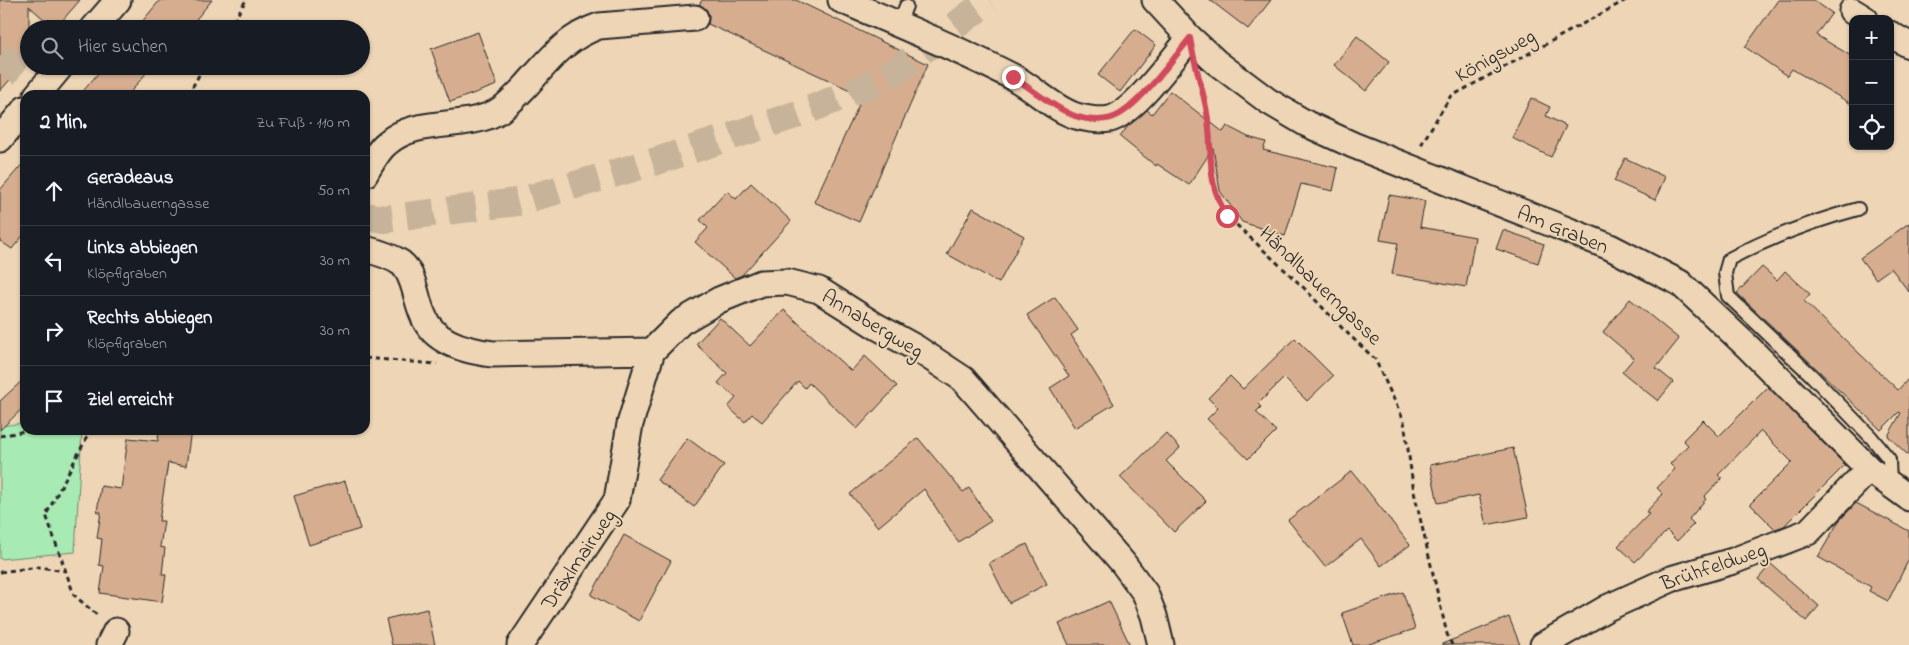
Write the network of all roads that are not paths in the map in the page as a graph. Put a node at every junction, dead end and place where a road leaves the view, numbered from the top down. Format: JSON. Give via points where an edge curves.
{"nodes":[{"id":1,"x":118,"y":0,"type":"edge"},
{"id":2,"x":841,"y":0,"type":"edge"},
{"id":3,"x":1155,"y":0,"type":"edge"},
{"id":4,"x":695,"y":18,"type":"dead end"},
{"id":5,"x":101,"y":20,"type":"edge"},
{"id":6,"x":1894,"y":36,"type":"edge"},
{"id":7,"x":1190,"y":38,"type":"junction"},
{"id":8,"x":1909,"y":45,"type":"edge"},
{"id":9,"x":54,"y":75,"type":"edge"},
{"id":10,"x":41,"y":90,"type":"edge"},
{"id":11,"x":20,"y":115,"type":"edge"},
{"id":12,"x":0,"y":139,"type":"edge"},
{"id":13,"x":370,"y":166,"type":"edge"},
{"id":14,"x":1858,"y":209,"type":"dead end"},
{"id":15,"x":370,"y":250,"type":"edge"},
{"id":16,"x":652,"y":351,"type":"junction"},
{"id":17,"x":1869,"y":469,"type":"junction"},
{"id":18,"x":1900,"y":492,"type":"edge"},
{"id":19,"x":520,"y":645,"type":"edge"},
{"id":20,"x":1161,"y":645,"type":"edge"},
{"id":21,"x":1542,"y":645,"type":"edge"}],
"edges":[{"from":1,"to":5,"type":"street"},
{"from":2,"to":7,"type":"street","via":[[902,15],[1075,116],[1100,120],[1128,108]]},
{"from":3,"to":7,"type":"street","name":"Am Graben"},
{"from":4,"to":13,"type":"street","via":[[599,26],[584,31],[569,40],[509,104],[482,118],[400,133],[385,144]]},
{"from":6,"to":8,"type":"street"},
{"from":7,"to":17,"type":"street","name":"Am Graben","via":[[1268,101],[1307,124],[1610,247],[1680,283],[1750,348]]},
{"from":9,"to":10,"type":"street"},
{"from":11,"to":12,"type":"street"},
{"from":14,"to":18,"type":"lane","name":"Am Graben","via":[[1822,218],[1729,259],[1725,273],[1728,296],[1871,437],[1889,459]]},
{"from":15,"to":16,"type":"street","via":[[401,263],[408,271],[423,317],[430,328],[440,337],[474,352]]},
{"from":16,"to":19,"type":"street","name":"Dräxlmairweg","via":[[630,424],[617,500]]},
{"from":16,"to":20,"type":"street","name":"Annabergweg","via":[[681,322],[719,300],[761,283],[787,282],[819,290],[963,379],[1123,563],[1145,593]]},
{"from":17,"to":18,"type":"street","name":"Am Graben"},
{"from":17,"to":21,"type":"street","name":"Brühfeldweg","via":[[1808,532],[1733,561],[1670,579],[1607,608]]}]}
